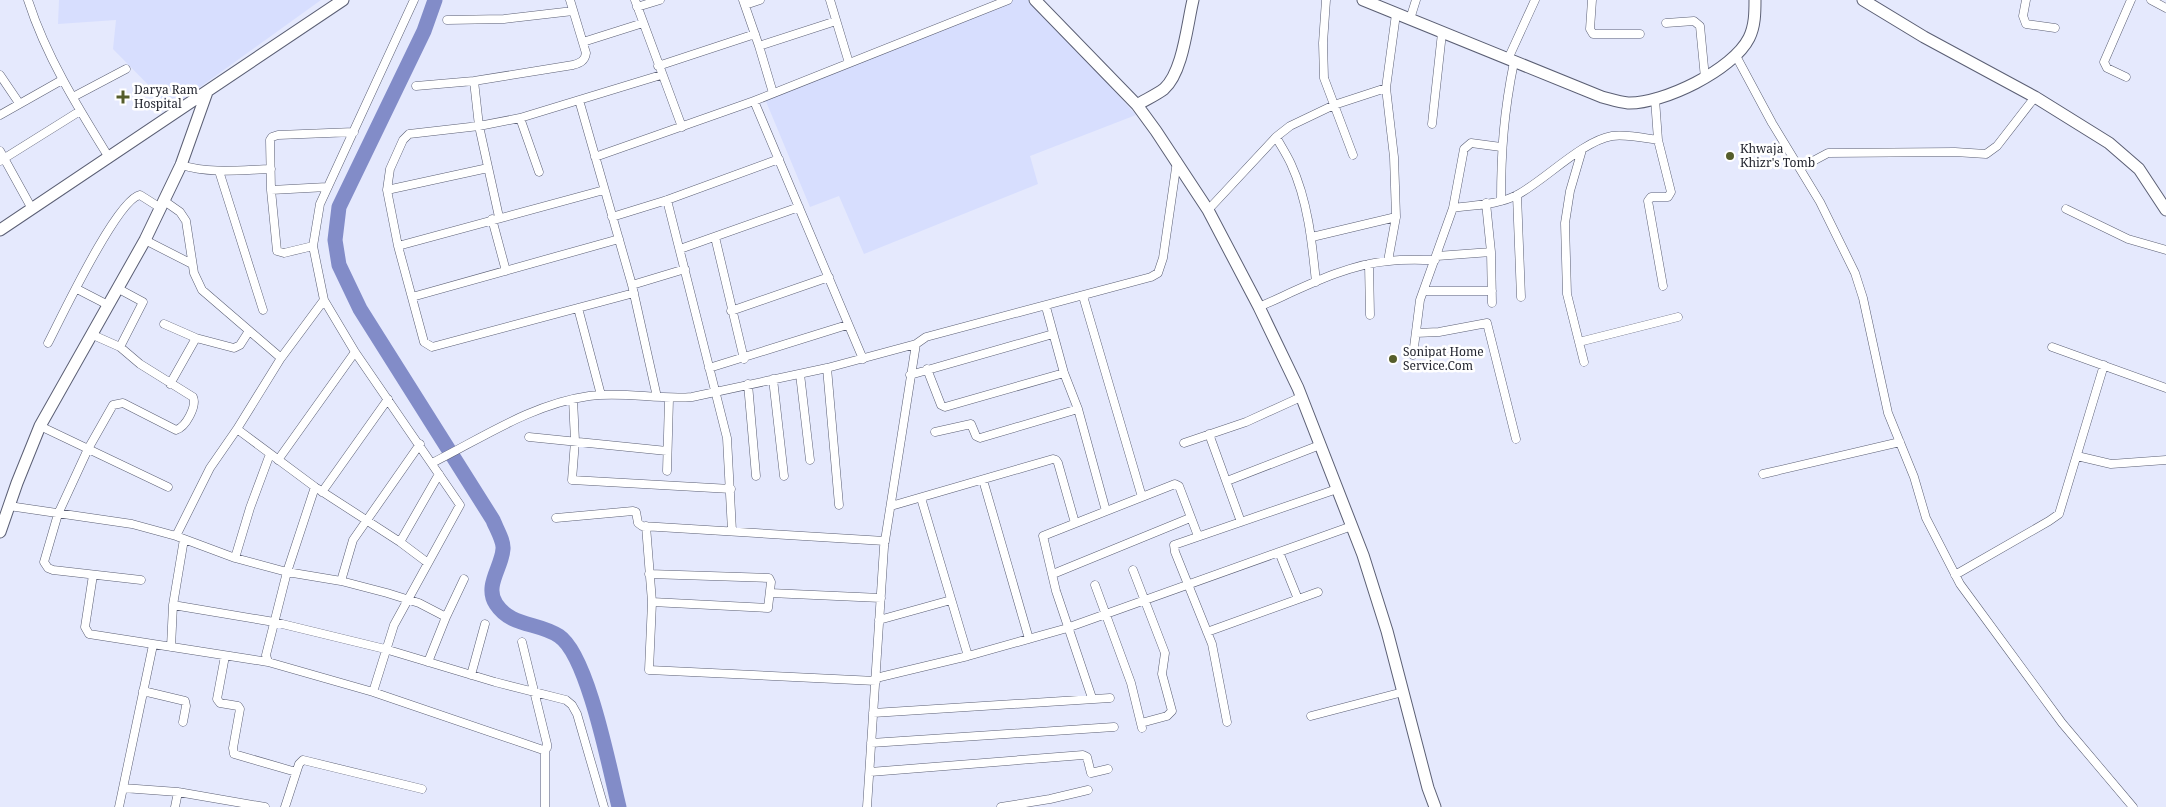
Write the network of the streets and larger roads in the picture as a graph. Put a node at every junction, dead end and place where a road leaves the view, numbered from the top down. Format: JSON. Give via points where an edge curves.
{"nodes":[{"id":1,"x":28,"y":0,"type":"edge"},
{"id":2,"x":343,"y":0,"type":"edge"},
{"id":3,"x":414,"y":0,"type":"edge"},
{"id":4,"x":570,"y":0,"type":"edge"},
{"id":5,"x":660,"y":0,"type":"edge"},
{"id":6,"x":760,"y":0,"type":"edge"},
{"id":7,"x":830,"y":0,"type":"edge"},
{"id":8,"x":1008,"y":0,"type":"edge"},
{"id":9,"x":1035,"y":0,"type":"edge"},
{"id":10,"x":1193,"y":0,"type":"edge"},
{"id":11,"x":1326,"y":0,"type":"edge"},
{"id":12,"x":1363,"y":0,"type":"edge"},
{"id":13,"x":1416,"y":0,"type":"edge"},
{"id":14,"x":1535,"y":0,"type":"edge"},
{"id":15,"x":1592,"y":0,"type":"edge"},
{"id":16,"x":1755,"y":0,"type":"edge"},
{"id":17,"x":1863,"y":0,"type":"edge"},
{"id":18,"x":2026,"y":0,"type":"edge"},
{"id":19,"x":2132,"y":0,"type":"edge"},
{"id":20,"x":2151,"y":0,"type":"edge"},
{"id":21,"x":744,"y":2,"type":"edge"},
{"id":22,"x":636,"y":4,"type":"edge"},
{"id":23,"x":2166,"y":8,"type":"edge"},
{"id":24,"x":573,"y":11,"type":"junction"},
{"id":25,"x":1396,"y":14,"type":"junction"},
{"id":26,"x":1410,"y":19,"type":"junction"},
{"id":27,"x":447,"y":20,"type":"dead end"},
{"id":28,"x":836,"y":21,"type":"junction"},
{"id":29,"x":643,"y":23,"type":"junction"},
{"id":30,"x":1666,"y":24,"type":"dead end"},
{"id":31,"x":2056,"y":28,"type":"dead end"},
{"id":32,"x":1442,"y":33,"type":"junction"},
{"id":33,"x":755,"y":34,"type":"junction"},
{"id":34,"x":1640,"y":34,"type":"dead end"},
{"id":35,"x":582,"y":42,"type":"junction"},
{"id":36,"x":759,"y":46,"type":"junction"},
{"id":37,"x":1736,"y":56,"type":"junction"},
{"id":38,"x":1511,"y":61,"type":"junction"},
{"id":39,"x":849,"y":63,"type":"junction"},
{"id":40,"x":658,"y":66,"type":"junction"},
{"id":41,"x":126,"y":70,"type":"dead end"},
{"id":42,"x":0,"y":75,"type":"edge"},
{"id":43,"x":661,"y":75,"type":"junction"},
{"id":44,"x":2126,"y":77,"type":"dead end"},
{"id":45,"x":1705,"y":78,"type":"junction"},
{"id":46,"x":62,"y":80,"type":"junction"},
{"id":47,"x":474,"y":81,"type":"junction"},
{"id":48,"x":416,"y":86,"type":"dead end"},
{"id":49,"x":1386,"y":88,"type":"junction"},
{"id":50,"x":207,"y":92,"type":"junction"},
{"id":51,"x":773,"y":94,"type":"junction"},
{"id":52,"x":73,"y":97,"type":"junction"},
{"id":53,"x":2035,"y":98,"type":"junction"},
{"id":54,"x":1655,"y":99,"type":"junction"},
{"id":55,"x":579,"y":100,"type":"junction"},
{"id":56,"x":754,"y":101,"type":"junction"},
{"id":57,"x":19,"y":104,"type":"junction"},
{"id":58,"x":1136,"y":105,"type":"junction"},
{"id":59,"x":1334,"y":105,"type":"junction"},
{"id":60,"x":80,"y":111,"type":"junction"},
{"id":61,"x":0,"y":115,"type":"edge"},
{"id":62,"x":520,"y":118,"type":"junction"},
{"id":63,"x":1432,"y":124,"type":"dead end"},
{"id":64,"x":479,"y":126,"type":"junction"},
{"id":65,"x":682,"y":127,"type":"junction"},
{"id":66,"x":354,"y":132,"type":"junction"},
{"id":67,"x":1276,"y":137,"type":"junction"},
{"id":68,"x":1658,"y":140,"type":"junction"},
{"id":69,"x":1501,"y":147,"type":"junction"},
{"id":70,"x":1582,"y":150,"type":"junction"},
{"id":71,"x":1353,"y":155,"type":"dead end"},
{"id":72,"x":108,"y":156,"type":"junction"},
{"id":73,"x":1,"y":157,"type":"edge"},
{"id":74,"x":595,"y":157,"type":"junction"},
{"id":75,"x":779,"y":159,"type":"junction"},
{"id":76,"x":1177,"y":160,"type":"junction"},
{"id":77,"x":181,"y":165,"type":"junction"},
{"id":78,"x":488,"y":168,"type":"junction"},
{"id":79,"x":1800,"y":168,"type":"junction"},
{"id":80,"x":271,"y":169,"type":"junction"},
{"id":81,"x":219,"y":172,"type":"junction"},
{"id":82,"x":539,"y":172,"type":"dead end"},
{"id":83,"x":327,"y":187,"type":"junction"},
{"id":84,"x":271,"y":190,"type":"junction"},
{"id":85,"x":387,"y":190,"type":"junction"},
{"id":86,"x":604,"y":190,"type":"junction"},
{"id":87,"x":1517,"y":195,"type":"junction"},
{"id":88,"x":667,"y":200,"type":"junction"},
{"id":89,"x":1501,"y":201,"type":"junction"},
{"id":90,"x":1486,"y":203,"type":"junction"},
{"id":91,"x":161,"y":204,"type":"junction"},
{"id":92,"x":799,"y":206,"type":"junction"},
{"id":93,"x":31,"y":207,"type":"junction"},
{"id":94,"x":1453,"y":208,"type":"junction"},
{"id":95,"x":2066,"y":209,"type":"dead end"},
{"id":96,"x":1208,"y":210,"type":"junction"},
{"id":97,"x":2166,"y":210,"type":"edge"},
{"id":98,"x":612,"y":217,"type":"junction"},
{"id":99,"x":1396,"y":217,"type":"junction"},
{"id":100,"x":496,"y":218,"type":"junction"},
{"id":101,"x":0,"y":230,"type":"edge"},
{"id":102,"x":715,"y":237,"type":"junction"},
{"id":103,"x":1312,"y":237,"type":"junction"},
{"id":104,"x":619,"y":239,"type":"junction"},
{"id":105,"x":145,"y":240,"type":"junction"},
{"id":106,"x":313,"y":246,"type":"junction"},
{"id":107,"x":398,"y":246,"type":"junction"},
{"id":108,"x":680,"y":249,"type":"junction"},
{"id":109,"x":2166,"y":250,"type":"edge"},
{"id":110,"x":1491,"y":252,"type":"junction"},
{"id":111,"x":1436,"y":258,"type":"junction"},
{"id":112,"x":1388,"y":261,"type":"junction"},
{"id":113,"x":192,"y":264,"type":"junction"},
{"id":114,"x":1369,"y":264,"type":"junction"},
{"id":115,"x":686,"y":269,"type":"junction"},
{"id":116,"x":506,"y":272,"type":"junction"},
{"id":117,"x":829,"y":277,"type":"junction"},
{"id":118,"x":1316,"y":282,"type":"junction"},
{"id":119,"x":632,"y":285,"type":"junction"},
{"id":120,"x":1663,"y":286,"type":"dead end"},
{"id":121,"x":117,"y":288,"type":"junction"},
{"id":122,"x":77,"y":289,"type":"junction"},
{"id":123,"x":1424,"y":290,"type":"junction"},
{"id":124,"x":1492,"y":291,"type":"junction"},
{"id":125,"x":634,"y":293,"type":"junction"},
{"id":126,"x":1082,"y":296,"type":"junction"},
{"id":127,"x":412,"y":297,"type":"junction"},
{"id":128,"x":1520,"y":297,"type":"dead end"},
{"id":129,"x":324,"y":300,"type":"junction"},
{"id":130,"x":1492,"y":303,"type":"dead end"},
{"id":131,"x":108,"y":304,"type":"junction"},
{"id":132,"x":1046,"y":306,"type":"junction"},
{"id":133,"x":1259,"y":307,"type":"junction"},
{"id":134,"x":578,"y":308,"type":"junction"},
{"id":135,"x":263,"y":310,"type":"dead end"},
{"id":136,"x":732,"y":310,"type":"junction"},
{"id":137,"x":1370,"y":315,"type":"dead end"},
{"id":138,"x":1678,"y":317,"type":"dead end"},
{"id":139,"x":164,"y":324,"type":"dead end"},
{"id":140,"x":848,"y":325,"type":"junction"},
{"id":141,"x":248,"y":331,"type":"junction"},
{"id":142,"x":1416,"y":333,"type":"junction"},
{"id":143,"x":93,"y":334,"type":"junction"},
{"id":144,"x":1053,"y":334,"type":"junction"},
{"id":145,"x":196,"y":338,"type":"junction"},
{"id":146,"x":1579,"y":342,"type":"junction"},
{"id":147,"x":48,"y":343,"type":"dead end"},
{"id":148,"x":916,"y":344,"type":"junction"},
{"id":149,"x":120,"y":347,"type":"junction"},
{"id":150,"x":2052,"y":347,"type":"dead end"},
{"id":151,"x":355,"y":352,"type":"junction"},
{"id":152,"x":1413,"y":355,"type":"dead end"},
{"id":153,"x":281,"y":358,"type":"junction"},
{"id":154,"x":863,"y":358,"type":"junction"},
{"id":155,"x":744,"y":359,"type":"junction"},
{"id":156,"x":1584,"y":362,"type":"dead end"},
{"id":157,"x":2104,"y":365,"type":"junction"},
{"id":158,"x":710,"y":368,"type":"junction"},
{"id":159,"x":827,"y":368,"type":"junction"},
{"id":160,"x":927,"y":369,"type":"junction"},
{"id":161,"x":1064,"y":373,"type":"junction"},
{"id":162,"x":800,"y":374,"type":"junction"},
{"id":163,"x":910,"y":375,"type":"junction"},
{"id":164,"x":773,"y":379,"type":"junction"},
{"id":165,"x":170,"y":384,"type":"junction"},
{"id":166,"x":748,"y":384,"type":"junction"},
{"id":167,"x":2166,"y":388,"type":"edge"},
{"id":168,"x":716,"y":392,"type":"junction"},
{"id":169,"x":601,"y":395,"type":"junction"},
{"id":170,"x":657,"y":397,"type":"junction"},
{"id":171,"x":1301,"y":397,"type":"junction"},
{"id":172,"x":388,"y":399,"type":"junction"},
{"id":173,"x":573,"y":399,"type":"junction"},
{"id":174,"x":669,"y":399,"type":"junction"},
{"id":175,"x":1078,"y":409,"type":"junction"},
{"id":176,"x":40,"y":426,"type":"junction"},
{"id":177,"x":237,"y":429,"type":"junction"},
{"id":178,"x":935,"y":432,"type":"dead end"},
{"id":179,"x":1210,"y":434,"type":"junction"},
{"id":180,"x":529,"y":437,"type":"dead end"},
{"id":181,"x":1516,"y":439,"type":"dead end"},
{"id":182,"x":575,"y":441,"type":"junction"},
{"id":183,"x":1900,"y":442,"type":"junction"},
{"id":184,"x":1184,"y":443,"type":"dead end"},
{"id":185,"x":420,"y":444,"type":"junction"},
{"id":186,"x":1320,"y":445,"type":"junction"},
{"id":187,"x":88,"y":449,"type":"junction"},
{"id":188,"x":668,"y":451,"type":"junction"},
{"id":189,"x":270,"y":454,"type":"junction"},
{"id":190,"x":2077,"y":456,"type":"junction"},
{"id":191,"x":278,"y":460,"type":"junction"},
{"id":192,"x":810,"y":460,"type":"dead end"},
{"id":193,"x":2166,"y":460,"type":"edge"},
{"id":194,"x":432,"y":463,"type":"junction"},
{"id":195,"x":667,"y":471,"type":"dead end"},
{"id":196,"x":439,"y":474,"type":"junction"},
{"id":197,"x":1763,"y":474,"type":"dead end"},
{"id":198,"x":756,"y":476,"type":"dead end"},
{"id":199,"x":784,"y":476,"type":"dead end"},
{"id":200,"x":983,"y":480,"type":"junction"},
{"id":201,"x":1227,"y":481,"type":"junction"},
{"id":202,"x":168,"y":487,"type":"dead end"},
{"id":203,"x":318,"y":489,"type":"junction"},
{"id":204,"x":731,"y":489,"type":"junction"},
{"id":205,"x":1337,"y":489,"type":"junction"},
{"id":206,"x":1142,"y":497,"type":"junction"},
{"id":207,"x":921,"y":498,"type":"junction"},
{"id":208,"x":839,"y":505,"type":"dead end"},
{"id":209,"x":9,"y":506,"type":"junction"},
{"id":210,"x":891,"y":506,"type":"junction"},
{"id":211,"x":1106,"y":511,"type":"junction"},
{"id":212,"x":58,"y":514,"type":"junction"},
{"id":213,"x":556,"y":518,"type":"dead end"},
{"id":214,"x":1190,"y":518,"type":"junction"},
{"id":215,"x":366,"y":521,"type":"junction"},
{"id":216,"x":1241,"y":522,"type":"junction"},
{"id":217,"x":1075,"y":523,"type":"junction"},
{"id":218,"x":646,"y":526,"type":"junction"},
{"id":219,"x":1352,"y":526,"type":"junction"},
{"id":220,"x":732,"y":531,"type":"junction"},
{"id":221,"x":0,"y":532,"type":"edge"},
{"id":222,"x":1198,"y":536,"type":"junction"},
{"id":223,"x":180,"y":538,"type":"junction"},
{"id":224,"x":885,"y":541,"type":"junction"},
{"id":225,"x":400,"y":542,"type":"junction"},
{"id":226,"x":1279,"y":552,"type":"junction"},
{"id":227,"x":234,"y":558,"type":"junction"},
{"id":228,"x":428,"y":564,"type":"junction"},
{"id":229,"x":1133,"y":570,"type":"dead end"},
{"id":230,"x":286,"y":572,"type":"junction"},
{"id":231,"x":649,"y":574,"type":"junction"},
{"id":232,"x":1053,"y":574,"type":"junction"},
{"id":233,"x":93,"y":575,"type":"junction"},
{"id":234,"x":1955,"y":575,"type":"junction"},
{"id":235,"x":464,"y":579,"type":"dead end"},
{"id":236,"x":141,"y":580,"type":"dead end"},
{"id":237,"x":341,"y":581,"type":"junction"},
{"id":238,"x":1095,"y":585,"type":"dead end"},
{"id":239,"x":1188,"y":585,"type":"junction"},
{"id":240,"x":1318,"y":592,"type":"dead end"},
{"id":241,"x":770,"y":593,"type":"junction"},
{"id":242,"x":881,"y":598,"type":"junction"},
{"id":243,"x":1298,"y":599,"type":"junction"},
{"id":244,"x":408,"y":600,"type":"junction"},
{"id":245,"x":951,"y":600,"type":"junction"},
{"id":246,"x":1146,"y":600,"type":"junction"},
{"id":247,"x":652,"y":602,"type":"junction"},
{"id":248,"x":173,"y":605,"type":"junction"},
{"id":249,"x":1106,"y":614,"type":"junction"},
{"id":250,"x":446,"y":617,"type":"junction"},
{"id":251,"x":880,"y":620,"type":"junction"},
{"id":252,"x":274,"y":622,"type":"junction"},
{"id":253,"x":484,"y":624,"type":"dead end"},
{"id":254,"x":1069,"y":627,"type":"junction"},
{"id":255,"x":1207,"y":632,"type":"junction"},
{"id":256,"x":1029,"y":639,"type":"junction"},
{"id":257,"x":522,"y":642,"type":"dead end"},
{"id":258,"x":153,"y":644,"type":"junction"},
{"id":259,"x":171,"y":647,"type":"junction"},
{"id":260,"x":385,"y":649,"type":"junction"},
{"id":261,"x":224,"y":656,"type":"junction"},
{"id":262,"x":968,"y":656,"type":"junction"},
{"id":263,"x":268,"y":662,"type":"junction"},
{"id":264,"x":428,"y":662,"type":"junction"},
{"id":265,"x":471,"y":675,"type":"junction"},
{"id":266,"x":876,"y":679,"type":"junction"},
{"id":267,"x":143,"y":691,"type":"junction"},
{"id":268,"x":372,"y":692,"type":"junction"},
{"id":269,"x":534,"y":692,"type":"junction"},
{"id":270,"x":1403,"y":692,"type":"junction"},
{"id":271,"x":1092,"y":698,"type":"junction"},
{"id":272,"x":1110,"y":698,"type":"dead end"},
{"id":273,"x":873,"y":713,"type":"junction"},
{"id":274,"x":1311,"y":716,"type":"dead end"},
{"id":275,"x":183,"y":722,"type":"dead end"},
{"id":276,"x":1227,"y":722,"type":"dead end"},
{"id":277,"x":1114,"y":727,"type":"dead end"},
{"id":278,"x":871,"y":743,"type":"junction"},
{"id":279,"x":545,"y":749,"type":"junction"},
{"id":280,"x":1108,"y":769,"type":"dead end"},
{"id":281,"x":296,"y":772,"type":"junction"},
{"id":282,"x":870,"y":772,"type":"junction"},
{"id":283,"x":123,"y":788,"type":"junction"},
{"id":284,"x":422,"y":789,"type":"dead end"},
{"id":285,"x":1088,"y":790,"type":"dead end"},
{"id":286,"x":178,"y":792,"type":"junction"},
{"id":287,"x":231,"y":804,"type":"edge"},
{"id":288,"x":119,"y":807,"type":"edge"},
{"id":289,"x":176,"y":807,"type":"edge"},
{"id":290,"x":265,"y":807,"type":"edge"},
{"id":291,"x":285,"y":807,"type":"edge"},
{"id":292,"x":545,"y":807,"type":"edge"},
{"id":293,"x":604,"y":807,"type":"edge"},
{"id":294,"x":868,"y":807,"type":"edge"},
{"id":295,"x":1001,"y":807,"type":"edge"},
{"id":296,"x":1435,"y":807,"type":"edge"},
{"id":297,"x":2133,"y":807,"type":"edge"}],
"edges":[{"from":1,"to":46,"type":"street","via":[[39,33]]},
{"from":2,"to":50,"type":"street"},
{"from":3,"to":66,"type":"street"},
{"from":4,"to":24,"type":"street"},
{"from":5,"to":22,"type":"street"},
{"from":6,"to":21,"type":"street"},
{"from":7,"to":28,"type":"street"},
{"from":8,"to":39,"type":"street"},
{"from":9,"to":58,"type":"street"},
{"from":10,"to":58,"type":"street","via":[[1173,78],[1164,89]]},
{"from":11,"to":59,"type":"street","via":[[1323,67]]},
{"from":12,"to":25,"type":"street"},
{"from":13,"to":26,"type":"street"},
{"from":14,"to":38,"type":"street"},
{"from":15,"to":34,"type":"street","via":[[1590,25],[1593,34]]},
{"from":16,"to":37,"type":"street","via":[[1750,37]]},
{"from":17,"to":53,"type":"street"},
{"from":18,"to":31,"type":"street","via":[[2023,16],[2026,24]]},
{"from":19,"to":44,"type":"street","via":[[2104,62],[2107,68]]},
{"from":20,"to":23,"type":"street"},
{"from":21,"to":33,"type":"street"},
{"from":22,"to":29,"type":"street"},
{"from":24,"to":27,"type":"street","via":[[504,19]]},
{"from":24,"to":35,"type":"street"},
{"from":25,"to":26,"type":"street"},
{"from":25,"to":49,"type":"street"},
{"from":26,"to":32,"type":"street"},
{"from":28,"to":36,"type":"street"},
{"from":28,"to":39,"type":"street"},
{"from":29,"to":35,"type":"street"},
{"from":29,"to":40,"type":"street"},
{"from":30,"to":45,"type":"street","via":[[1694,21],[1700,26]]},
{"from":32,"to":38,"type":"street"},
{"from":32,"to":63,"type":"street"},
{"from":33,"to":36,"type":"street"},
{"from":33,"to":40,"type":"street"},
{"from":35,"to":47,"type":"street","via":[[586,56],[573,65]]},
{"from":36,"to":51,"type":"street"},
{"from":37,"to":45,"type":"street"},
{"from":37,"to":79,"type":"street"},
{"from":38,"to":54,"type":"street","via":[[1615,101],[1628,103]]},
{"from":38,"to":69,"type":"street"},
{"from":39,"to":51,"type":"street"},
{"from":40,"to":43,"type":"street"},
{"from":41,"to":52,"type":"street"},
{"from":42,"to":57,"type":"street"},
{"from":43,"to":55,"type":"street"},
{"from":43,"to":65,"type":"street"},
{"from":45,"to":54,"type":"street"},
{"from":46,"to":52,"type":"street"},
{"from":46,"to":57,"type":"street"},
{"from":47,"to":48,"type":"street"},
{"from":47,"to":64,"type":"street"},
{"from":49,"to":59,"type":"street"},
{"from":49,"to":99,"type":"street","via":[[1394,157]]},
{"from":50,"to":72,"type":"street"},
{"from":50,"to":77,"type":"street"},
{"from":51,"to":56,"type":"street"},
{"from":52,"to":60,"type":"street"},
{"from":53,"to":79,"type":"street","via":[[1997,146],[1986,154],[1828,154]]},
{"from":53,"to":97,"type":"street","via":[[2109,143],[2139,169]]},
{"from":54,"to":68,"type":"street"},
{"from":55,"to":62,"type":"street"},
{"from":55,"to":74,"type":"street"},
{"from":56,"to":65,"type":"street"},
{"from":56,"to":75,"type":"street"},
{"from":57,"to":61,"type":"street"},
{"from":58,"to":76,"type":"street"},
{"from":59,"to":67,"type":"street","via":[[1290,126]]},
{"from":59,"to":71,"type":"street"},
{"from":60,"to":72,"type":"street"},
{"from":60,"to":73,"type":"street"},
{"from":62,"to":64,"type":"street"},
{"from":62,"to":82,"type":"street"},
{"from":64,"to":78,"type":"street"},
{"from":64,"to":85,"type":"street","via":[[406,136],[390,169]]},
{"from":65,"to":74,"type":"street"},
{"from":66,"to":80,"type":"street","via":[[274,136],[270,140]]},
{"from":66,"to":83,"type":"street"},
{"from":67,"to":96,"type":"street"},
{"from":67,"to":103,"type":"street","via":[[1291,164]]},
{"from":68,"to":70,"type":"street","via":[[1612,136]]},
{"from":68,"to":120,"type":"street","via":[[1670,194],[1668,197],[1651,197],[1648,201]]},
{"from":69,"to":89,"type":"street"},
{"from":69,"to":94,"type":"street","via":[[1471,143],[1466,146]]},
{"from":70,"to":87,"type":"street"},
{"from":70,"to":146,"type":"street","via":[[1565,222],[1567,294]]},
{"from":72,"to":93,"type":"street"},
{"from":73,"to":93,"type":"street"},
{"from":74,"to":86,"type":"street"},
{"from":75,"to":88,"type":"street"},
{"from":75,"to":92,"type":"street"},
{"from":76,"to":96,"type":"street"},
{"from":76,"to":126,"type":"street","via":[[1163,258],[1158,272]]},
{"from":77,"to":81,"type":"street"},
{"from":77,"to":91,"type":"street"},
{"from":78,"to":85,"type":"street"},
{"from":78,"to":100,"type":"street"},
{"from":79,"to":183,"type":"street","via":[[1858,281],[1888,413]]},
{"from":80,"to":81,"type":"street"},
{"from":80,"to":84,"type":"street"},
{"from":81,"to":135,"type":"street"},
{"from":83,"to":84,"type":"street"},
{"from":83,"to":106,"type":"street","via":[[320,204]]},
{"from":84,"to":106,"type":"street","via":[[277,251],[284,253]]},
{"from":85,"to":107,"type":"street"},
{"from":86,"to":98,"type":"street"},
{"from":86,"to":100,"type":"street"},
{"from":87,"to":89,"type":"street"},
{"from":87,"to":128,"type":"street"},
{"from":88,"to":98,"type":"street"},
{"from":88,"to":108,"type":"street"},
{"from":89,"to":90,"type":"street"},
{"from":90,"to":94,"type":"street"},
{"from":90,"to":110,"type":"street"},
{"from":91,"to":105,"type":"street"},
{"from":91,"to":113,"type":"street","via":[[180,212],[186,221]]},
{"from":91,"to":122,"type":"street","via":[[140,195],[131,198],[100,243]]},
{"from":92,"to":102,"type":"street"},
{"from":92,"to":117,"type":"street"},
{"from":93,"to":101,"type":"street"},
{"from":94,"to":111,"type":"street"},
{"from":95,"to":109,"type":"street","via":[[2128,239]]},
{"from":96,"to":133,"type":"street"},
{"from":98,"to":104,"type":"street"},
{"from":99,"to":103,"type":"street"},
{"from":99,"to":112,"type":"street"},
{"from":100,"to":107,"type":"street"},
{"from":100,"to":116,"type":"street"},
{"from":102,"to":108,"type":"street"},
{"from":102,"to":136,"type":"street"},
{"from":103,"to":118,"type":"street"},
{"from":104,"to":116,"type":"street"},
{"from":104,"to":119,"type":"street"},
{"from":105,"to":113,"type":"street"},
{"from":105,"to":121,"type":"street"},
{"from":106,"to":129,"type":"street"},
{"from":107,"to":127,"type":"street"},
{"from":108,"to":115,"type":"street"},
{"from":110,"to":111,"type":"street"},
{"from":110,"to":124,"type":"street"},
{"from":111,"to":112,"type":"street"},
{"from":111,"to":123,"type":"street"},
{"from":112,"to":114,"type":"street"},
{"from":113,"to":141,"type":"street","via":[[202,290]]},
{"from":114,"to":118,"type":"street"},
{"from":114,"to":137,"type":"street"},
{"from":115,"to":119,"type":"street"},
{"from":115,"to":158,"type":"street"},
{"from":116,"to":127,"type":"street"},
{"from":117,"to":136,"type":"street"},
{"from":117,"to":140,"type":"street"},
{"from":118,"to":133,"type":"street"},
{"from":119,"to":125,"type":"street"},
{"from":121,"to":131,"type":"street"},
{"from":121,"to":149,"type":"street","via":[[143,302]]},
{"from":122,"to":131,"type":"street"},
{"from":122,"to":147,"type":"street"},
{"from":123,"to":124,"type":"street"},
{"from":123,"to":142,"type":"street"},
{"from":124,"to":130,"type":"street"},
{"from":125,"to":134,"type":"street"},
{"from":125,"to":170,"type":"street"},
{"from":126,"to":132,"type":"street"},
{"from":126,"to":206,"type":"street"},
{"from":127,"to":134,"type":"street","via":[[424,342],[432,347]]},
{"from":129,"to":151,"type":"street"},
{"from":129,"to":153,"type":"street"},
{"from":131,"to":143,"type":"street"},
{"from":132,"to":144,"type":"street"},
{"from":132,"to":148,"type":"street","via":[[926,337]]},
{"from":133,"to":171,"type":"street"},
{"from":134,"to":169,"type":"street"},
{"from":136,"to":155,"type":"street"},
{"from":138,"to":146,"type":"street"},
{"from":139,"to":145,"type":"street"},
{"from":140,"to":154,"type":"street"},
{"from":140,"to":155,"type":"street"},
{"from":141,"to":145,"type":"street","via":[[240,345],[234,348]]},
{"from":141,"to":153,"type":"street"},
{"from":142,"to":152,"type":"street"},
{"from":142,"to":181,"type":"street","via":[[1486,323]]},
{"from":143,"to":149,"type":"street"},
{"from":143,"to":176,"type":"street"},
{"from":144,"to":160,"type":"street"},
{"from":144,"to":161,"type":"street"},
{"from":145,"to":165,"type":"street"},
{"from":146,"to":156,"type":"street"},
{"from":148,"to":154,"type":"street"},
{"from":148,"to":163,"type":"street"},
{"from":149,"to":165,"type":"street"},
{"from":150,"to":157,"type":"street"},
{"from":151,"to":172,"type":"street"},
{"from":151,"to":191,"type":"street"},
{"from":153,"to":177,"type":"street"},
{"from":154,"to":159,"type":"street"},
{"from":155,"to":158,"type":"street"},
{"from":157,"to":167,"type":"street"},
{"from":157,"to":190,"type":"street"},
{"from":158,"to":168,"type":"street"},
{"from":159,"to":162,"type":"street"},
{"from":159,"to":208,"type":"street"},
{"from":160,"to":161,"type":"street","via":[[940,403],[945,407]]},
{"from":160,"to":163,"type":"street"},
{"from":161,"to":175,"type":"street"},
{"from":162,"to":164,"type":"street"},
{"from":162,"to":192,"type":"street"},
{"from":163,"to":210,"type":"street"},
{"from":164,"to":166,"type":"street"},
{"from":164,"to":199,"type":"street"},
{"from":165,"to":187,"type":"street","via":[[195,400],[181,428],[176,430],[118,403],[113,405]]},
{"from":166,"to":168,"type":"street"},
{"from":166,"to":198,"type":"street"},
{"from":168,"to":174,"type":"street"},
{"from":168,"to":204,"type":"street","via":[[727,438]]},
{"from":169,"to":170,"type":"street"},
{"from":169,"to":173,"type":"street"},
{"from":170,"to":174,"type":"street"},
{"from":171,"to":179,"type":"street"},
{"from":171,"to":186,"type":"street"},
{"from":172,"to":185,"type":"street"},
{"from":172,"to":203,"type":"street"},
{"from":173,"to":182,"type":"street"},
{"from":173,"to":194,"type":"street","via":[[513,420]]},
{"from":174,"to":188,"type":"street"},
{"from":175,"to":178,"type":"street","via":[[980,438],[971,424]]},
{"from":175,"to":211,"type":"street"},
{"from":176,"to":187,"type":"street"},
{"from":176,"to":209,"type":"street"},
{"from":177,"to":189,"type":"street"},
{"from":177,"to":223,"type":"street","via":[[210,468]]},
{"from":179,"to":184,"type":"street"},
{"from":179,"to":201,"type":"street"},
{"from":180,"to":182,"type":"street"},
{"from":182,"to":188,"type":"street"},
{"from":182,"to":204,"type":"street","via":[[571,476],[574,481]]},
{"from":183,"to":197,"type":"street"},
{"from":183,"to":234,"type":"street","via":[[1926,518]]},
{"from":185,"to":194,"type":"street"},
{"from":185,"to":215,"type":"street"},
{"from":186,"to":201,"type":"street"},
{"from":186,"to":205,"type":"street"},
{"from":187,"to":202,"type":"street"},
{"from":187,"to":212,"type":"street"},
{"from":188,"to":195,"type":"street"},
{"from":189,"to":191,"type":"street"},
{"from":189,"to":227,"type":"street"},
{"from":190,"to":193,"type":"street","via":[[2111,464]]},
{"from":190,"to":234,"type":"street","via":[[2055,518]]},
{"from":191,"to":203,"type":"street"},
{"from":194,"to":196,"type":"street"},
{"from":196,"to":225,"type":"street"},
{"from":196,"to":228,"type":"street","via":[[460,505]]},
{"from":200,"to":207,"type":"street"},
{"from":200,"to":217,"type":"street","via":[[1056,460]]},
{"from":200,"to":256,"type":"street"},
{"from":201,"to":216,"type":"street"},
{"from":203,"to":215,"type":"street"},
{"from":203,"to":230,"type":"street"},
{"from":204,"to":220,"type":"street"},
{"from":205,"to":216,"type":"street"},
{"from":205,"to":219,"type":"street"},
{"from":206,"to":211,"type":"street"},
{"from":206,"to":214,"type":"street","via":[[1177,485]]},
{"from":207,"to":210,"type":"street"},
{"from":207,"to":245,"type":"street"},
{"from":209,"to":212,"type":"street"},
{"from":209,"to":221,"type":"street"},
{"from":210,"to":224,"type":"street"},
{"from":211,"to":217,"type":"street"},
{"from":212,"to":223,"type":"street","via":[[132,524]]},
{"from":212,"to":233,"type":"street","via":[[44,558],[46,565],[53,570]]},
{"from":213,"to":218,"type":"street","via":[[633,511],[639,525]]},
{"from":214,"to":222,"type":"street"},
{"from":214,"to":232,"type":"street"},
{"from":215,"to":225,"type":"street"},
{"from":215,"to":237,"type":"street","via":[[351,545]]},
{"from":216,"to":222,"type":"street"},
{"from":217,"to":232,"type":"street","via":[[1043,536]]},
{"from":218,"to":220,"type":"street"},
{"from":218,"to":231,"type":"street"},
{"from":219,"to":226,"type":"street"},
{"from":219,"to":270,"type":"street"},
{"from":220,"to":224,"type":"street"},
{"from":222,"to":239,"type":"street","via":[[1174,547]]},
{"from":223,"to":227,"type":"street"},
{"from":223,"to":248,"type":"street"},
{"from":224,"to":242,"type":"street"},
{"from":225,"to":228,"type":"street"},
{"from":226,"to":239,"type":"street"},
{"from":226,"to":243,"type":"street"},
{"from":227,"to":230,"type":"street"},
{"from":228,"to":244,"type":"street"},
{"from":229,"to":246,"type":"street"},
{"from":230,"to":237,"type":"street"},
{"from":230,"to":252,"type":"street"},
{"from":231,"to":241,"type":"street","via":[[768,578],[771,581]]},
{"from":231,"to":247,"type":"street"},
{"from":232,"to":254,"type":"street"},
{"from":233,"to":236,"type":"street"},
{"from":233,"to":258,"type":"street","via":[[85,626],[87,632]]},
{"from":234,"to":297,"type":"street","via":[[2062,723]]},
{"from":235,"to":250,"type":"street"},
{"from":237,"to":244,"type":"street"},
{"from":238,"to":249,"type":"street"},
{"from":239,"to":246,"type":"street"},
{"from":239,"to":255,"type":"street"},
{"from":240,"to":243,"type":"street"},
{"from":241,"to":242,"type":"street"},
{"from":241,"to":247,"type":"street","via":[[768,608]]},
{"from":242,"to":251,"type":"street"},
{"from":243,"to":255,"type":"street"},
{"from":244,"to":250,"type":"street"},
{"from":244,"to":260,"type":"street"},
{"from":245,"to":251,"type":"street"},
{"from":245,"to":262,"type":"street"},
{"from":246,"to":249,"type":"street"},
{"from":246,"to":249,"type":"street","via":[[1165,653],[1162,674],[1172,711],[1167,716],[1141,725],[1131,683]]},
{"from":247,"to":266,"type":"street","via":[[650,671]]},
{"from":248,"to":252,"type":"street"},
{"from":248,"to":259,"type":"street"},
{"from":249,"to":254,"type":"street"},
{"from":250,"to":264,"type":"street"},
{"from":251,"to":266,"type":"street"},
{"from":252,"to":260,"type":"street"},
{"from":252,"to":263,"type":"street","via":[[266,655]]},
{"from":253,"to":265,"type":"street"},
{"from":254,"to":256,"type":"street"},
{"from":254,"to":271,"type":"street"},
{"from":255,"to":276,"type":"street"},
{"from":256,"to":262,"type":"street"},
{"from":257,"to":269,"type":"street"},
{"from":258,"to":259,"type":"street"},
{"from":258,"to":267,"type":"street"},
{"from":259,"to":261,"type":"street"},
{"from":260,"to":264,"type":"street"},
{"from":260,"to":268,"type":"street"},
{"from":261,"to":263,"type":"street"},
{"from":261,"to":281,"type":"street","via":[[217,699],[240,709],[234,754]]},
{"from":262,"to":266,"type":"street"},
{"from":263,"to":268,"type":"street"},
{"from":264,"to":265,"type":"street"},
{"from":265,"to":269,"type":"street"},
{"from":266,"to":273,"type":"street"},
{"from":267,"to":275,"type":"street","via":[[185,701]]},
{"from":267,"to":283,"type":"street"},
{"from":268,"to":279,"type":"street"},
{"from":269,"to":279,"type":"street","via":[[547,744]]},
{"from":269,"to":293,"type":"street","via":[[559,697],[572,705]]},
{"from":270,"to":274,"type":"street"},
{"from":270,"to":296,"type":"street"},
{"from":271,"to":272,"type":"street"},
{"from":271,"to":273,"type":"street"},
{"from":273,"to":278,"type":"street"},
{"from":277,"to":278,"type":"street"},
{"from":278,"to":282,"type":"street"},
{"from":279,"to":292,"type":"street"},
{"from":280,"to":282,"type":"street","via":[[1091,773],[1087,757],[1083,755]]},
{"from":281,"to":284,"type":"street","via":[[300,762],[305,760]]},
{"from":281,"to":291,"type":"street"},
{"from":282,"to":294,"type":"street"},
{"from":283,"to":286,"type":"street"},
{"from":283,"to":288,"type":"street"},
{"from":285,"to":295,"type":"street"},
{"from":286,"to":287,"type":"street"},
{"from":286,"to":289,"type":"street"},
{"from":287,"to":290,"type":"street"}]}
